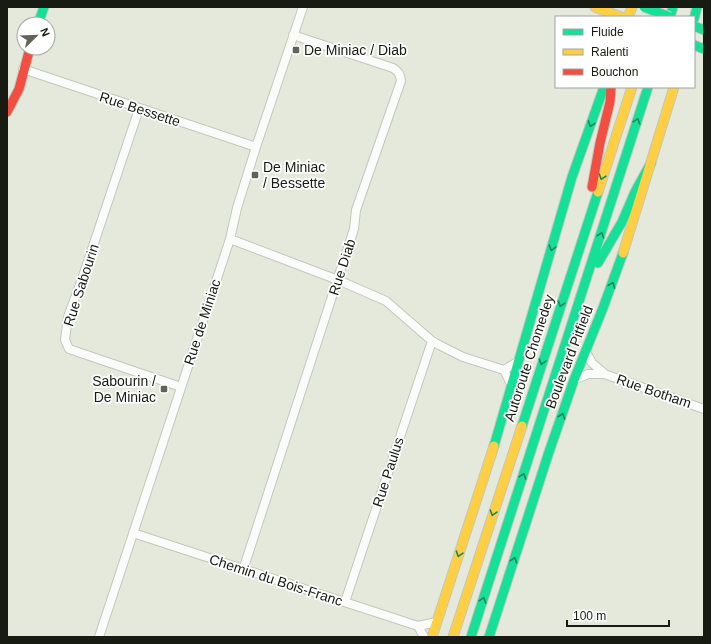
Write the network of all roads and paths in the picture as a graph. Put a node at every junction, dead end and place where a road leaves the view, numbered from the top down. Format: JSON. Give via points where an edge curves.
{"nodes":[{"id":1,"x":303,"y":7,"type":"edge"},
{"id":2,"x":595,"y":7,"type":"edge"},
{"id":3,"x":644,"y":7,"type":"edge"},
{"id":4,"x":619,"y":16,"type":"edge"},
{"id":5,"x":667,"y":16,"type":"edge"},
{"id":6,"x":293,"y":35,"type":"junction"},
{"id":7,"x":27,"y":56,"type":"edge"},
{"id":8,"x":23,"y":69,"type":"junction"},
{"id":9,"x":604,"y":88,"type":"edge"},
{"id":10,"x":611,"y":88,"type":"edge"},
{"id":11,"x":632,"y":88,"type":"edge"},
{"id":12,"x":648,"y":88,"type":"edge"},
{"id":13,"x":674,"y":88,"type":"edge"},
{"id":14,"x":7,"y":100,"type":"edge"},
{"id":15,"x":139,"y":109,"type":"junction"},
{"id":16,"x":7,"y":112,"type":"edge"},
{"id":17,"x":256,"y":147,"type":"junction"},
{"id":18,"x":651,"y":162,"type":"junction"},
{"id":19,"x":230,"y":239,"type":"junction"},
{"id":20,"x":582,"y":240,"type":"junction"},
{"id":21,"x":338,"y":280,"type":"junction"},
{"id":22,"x":585,"y":284,"type":"junction"},
{"id":23,"x":432,"y":341,"type":"junction"},
{"id":24,"x":586,"y":352,"type":"junction"},
{"id":25,"x":519,"y":362,"type":"junction"},
{"id":26,"x":504,"y":370,"type":"junction"},
{"id":27,"x":604,"y":374,"type":"junction"},
{"id":28,"x":574,"y":380,"type":"junction"},
{"id":29,"x":512,"y":386,"type":"junction"},
{"id":30,"x":181,"y":387,"type":"junction"},
{"id":31,"x":704,"y":409,"type":"edge"},
{"id":32,"x":133,"y":534,"type":"junction"},
{"id":33,"x":243,"y":570,"type":"junction"},
{"id":34,"x":345,"y":602,"type":"junction"},
{"id":35,"x":437,"y":622,"type":"junction"},
{"id":36,"x":418,"y":626,"type":"junction"},
{"id":37,"x":99,"y":637,"type":"edge"},
{"id":38,"x":424,"y":637,"type":"edge"},
{"id":39,"x":432,"y":637,"type":"edge"},
{"id":40,"x":453,"y":637,"type":"edge"},
{"id":41,"x":470,"y":637,"type":"edge"},
{"id":42,"x":489,"y":637,"type":"edge"}],
"edges":[{"from":1,"to":6,"type":"street","name":"Rue de Miniac"},
{"from":2,"to":4,"type":"main road"},
{"from":3,"to":5,"type":"main road","bridge":true},
{"from":6,"to":17,"type":"street","name":"Rue de Miniac"},
{"from":6,"to":21,"type":"street","name":"Rue Diab","via":[[393,68],[401,75],[356,210],[354,228]]},
{"from":7,"to":8,"type":"main road"},
{"from":8,"to":14,"type":"main road"},
{"from":8,"to":15,"type":"street","name":"Rue Bessette"},
{"from":8,"to":16,"type":"main road","via":[[19,90]]},
{"from":9,"to":25,"type":"main road","one_way":true,"via":[[572,177]]},
{"from":10,"to":20,"type":"main road"},
{"from":11,"to":20,"type":"main road","name":"Autoroute Chomedey","one_way":true},
{"from":22,"to":12,"type":"main road","one_way":true},
{"from":13,"to":18,"type":"main road","name":"Boulevard Pitfield"},
{"from":15,"to":17,"type":"street","name":"Rue Bessette"},
{"from":15,"to":30,"type":"street","name":"Rue Sabourin","via":[[68,317],[65,340],[69,349]]},
{"from":17,"to":19,"type":"street","name":"Rue de Miniac"},
{"from":18,"to":22,"type":"main road","via":[[634,192],[622,222]]},
{"from":24,"to":18,"type":"main road","name":"Boulevard Pitfield","one_way":true,"via":[[630,232]]},
{"from":19,"to":21,"type":"street"},
{"from":19,"to":30,"type":"street","name":"Rue de Miniac"},
{"from":20,"to":40,"type":"main road","name":"Autoroute Chomedey","one_way":true},
{"from":21,"to":23,"type":"street","via":[[386,301]]},
{"from":21,"to":33,"type":"street","name":"Rue Diab"},
{"from":41,"to":22,"type":"main road","one_way":true},
{"from":23,"to":26,"type":"street","via":[[463,357]]},
{"from":23,"to":34,"type":"street","name":"Rue Paulus"},
{"from":24,"to":27,"type":"street","name":"Rue Botham","via":[[592,363]]},
{"from":24,"to":28,"type":"main road","name":"Boulevard Pitfield"},
{"from":25,"to":26,"type":"street"},
{"from":25,"to":29,"type":"main road"},
{"from":26,"to":29,"type":"street"},
{"from":27,"to":28,"type":"street","name":"Rue Botham","via":[[588,374]]},
{"from":27,"to":31,"type":"street","name":"Rue Botham"},
{"from":42,"to":28,"type":"main road","name":"Boulevard Pitfield","one_way":true},
{"from":29,"to":35,"type":"main road","one_way":true},
{"from":30,"to":32,"type":"street","name":"Rue de Miniac"},
{"from":32,"to":33,"type":"street","name":"Chemin du Bois-Franc"},
{"from":32,"to":37,"type":"street","name":"Rue de Miniac"},
{"from":33,"to":34,"type":"street","name":"Chemin du Bois-Franc"},
{"from":34,"to":36,"type":"street","name":"Chemin du Bois-Franc"},
{"from":35,"to":36,"type":"street"},
{"from":35,"to":39,"type":"main road"},
{"from":36,"to":38,"type":"street"}]}
